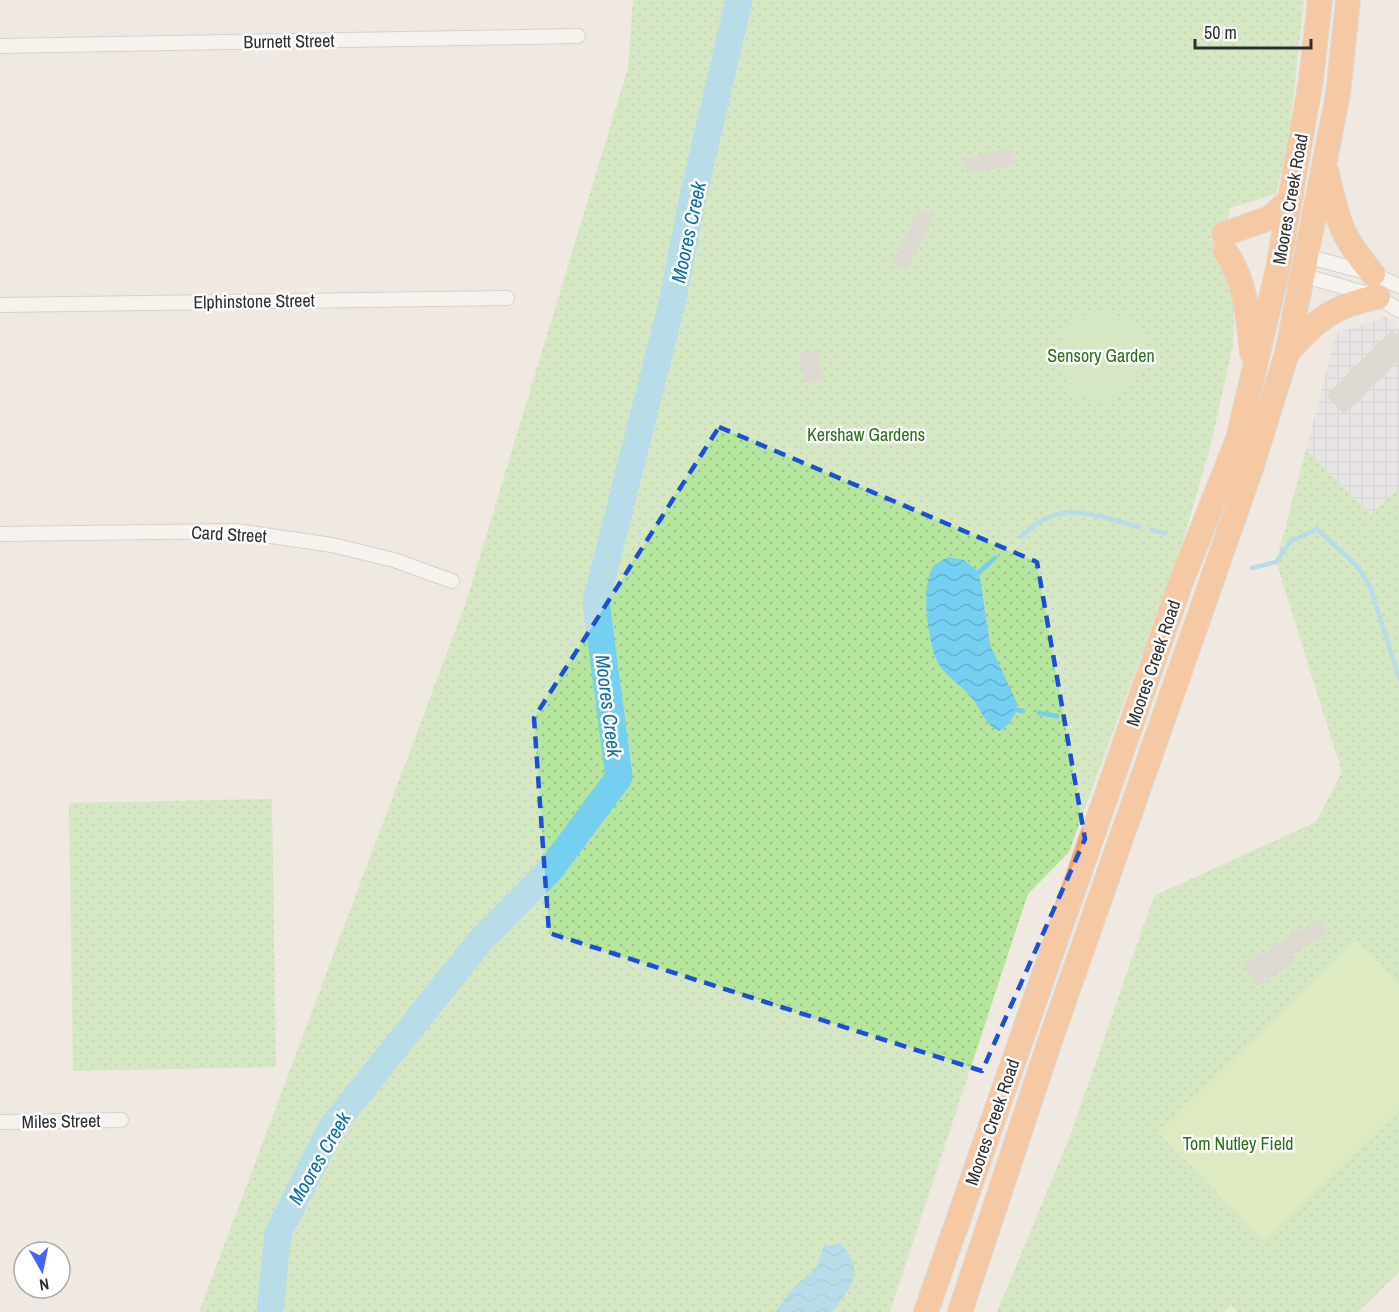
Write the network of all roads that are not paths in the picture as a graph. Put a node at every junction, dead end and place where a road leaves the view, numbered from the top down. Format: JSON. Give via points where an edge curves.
{"nodes":[{"id":1,"x":1320,"y":0,"type":"edge"},
{"id":2,"x":1348,"y":0,"type":"edge"},
{"id":3,"x":578,"y":36,"type":"dead end"},
{"id":4,"x":0,"y":46,"type":"edge"},
{"id":5,"x":1325,"y":165,"type":"junction"},
{"id":6,"x":1290,"y":200,"type":"junction"},
{"id":7,"x":1279,"y":259,"type":"junction"},
{"id":8,"x":1304,"y":265,"type":"junction"},
{"id":9,"x":1373,"y":274,"type":"junction"},
{"id":10,"x":1394,"y":294,"type":"edge"},
{"id":11,"x":507,"y":298,"type":"dead end"},
{"id":12,"x":0,"y":305,"type":"edge"},
{"id":13,"x":1287,"y":353,"type":"junction"},
{"id":14,"x":1254,"y":370,"type":"junction"},
{"id":15,"x":0,"y":534,"type":"edge"},
{"id":16,"x":452,"y":581,"type":"dead end"},
{"id":17,"x":121,"y":1120,"type":"dead end"},
{"id":18,"x":0,"y":1122,"type":"edge"},
{"id":19,"x":926,"y":1312,"type":"edge"},
{"id":20,"x":960,"y":1312,"type":"edge"}],
"edges":[{"from":1,"to":6,"type":"highway","name":"Moores Creek Road"},
{"from":2,"to":5,"type":"highway","name":"Moores Creek Road","via":[[1338,94]]},
{"from":3,"to":4,"type":"street","name":"Burnett Street"},
{"from":5,"to":8,"type":"highway","name":"Moores Creek Road"},
{"from":5,"to":9,"type":"highway","via":[[1338,223]]},
{"from":6,"to":7,"type":"highway","name":"Moores Creek Road"},
{"from":6,"to":14,"type":"highway","via":[[1270,218],[1225,242],[1241,284]]},
{"from":7,"to":8,"type":"highway"},
{"from":7,"to":14,"type":"highway","name":"Moores Creek Road"},
{"from":8,"to":9,"type":"street"},
{"from":8,"to":10,"type":"street"},
{"from":8,"to":13,"type":"highway","name":"Moores Creek Road"},
{"from":9,"to":10,"type":"street"},
{"from":10,"to":13,"type":"highway","via":[[1334,310]]},
{"from":11,"to":12,"type":"street","name":"Elphinstone Street"},
{"from":13,"to":20,"type":"highway","name":"Moores Creek Road","via":[[1251,469],[1051,1038]]},
{"from":14,"to":19,"type":"highway","name":"Moores Creek Road","via":[[1238,439],[1181,582]]},
{"from":15,"to":16,"type":"street","name":"Card Street","via":[[237,531],[332,545],[394,560]]},
{"from":17,"to":18,"type":"street","name":"Miles Street"}]}
